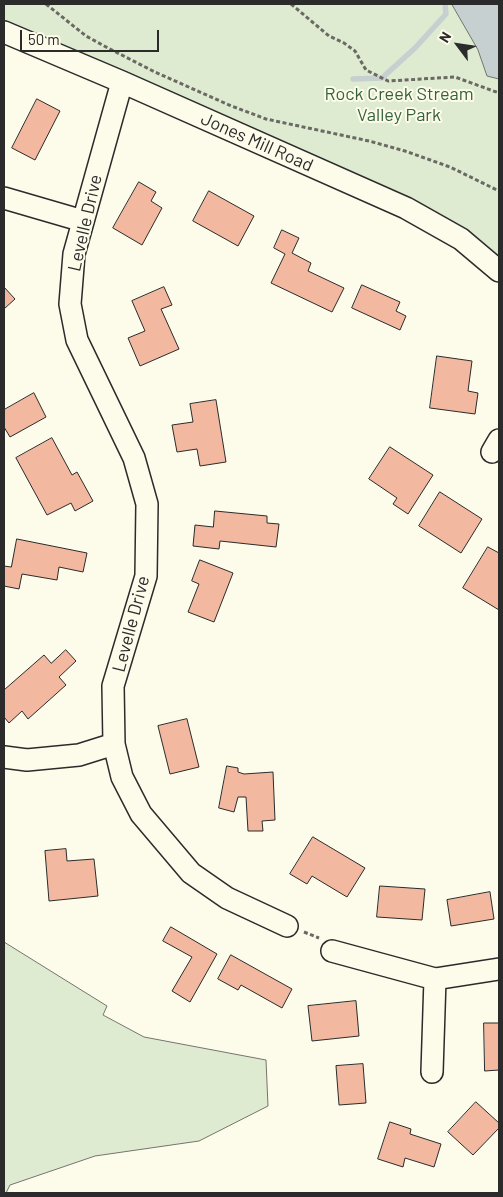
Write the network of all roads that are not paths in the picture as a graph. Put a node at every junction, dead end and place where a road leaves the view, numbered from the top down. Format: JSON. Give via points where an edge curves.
{"nodes":[{"id":1,"x":4,"y":32,"type":"edge"},
{"id":2,"x":122,"y":82,"type":"junction"},
{"id":3,"x":4,"y":198,"type":"edge"},
{"id":4,"x":83,"y":221,"type":"junction"},
{"id":5,"x":499,"y":271,"type":"edge"},
{"id":6,"x":114,"y":744,"type":"junction"},
{"id":7,"x":4,"y":757,"type":"edge"},
{"id":8,"x":287,"y":926,"type":"road end"},
{"id":9,"x":332,"y":951,"type":"road end"},
{"id":10,"x":499,"y":969,"type":"edge"},
{"id":11,"x":436,"y":979,"type":"junction"},
{"id":12,"x":432,"y":1072,"type":"dead end"}],
"edges":[{"from":1,"to":2,"type":"street","name":"Jones Mill Road"},
{"from":2,"to":4,"type":"street","name":"Levelle Drive"},
{"from":2,"to":5,"type":"street","name":"Jones Mill Road","via":[[406,208],[461,239]]},
{"from":3,"to":4,"type":"street"},
{"from":4,"to":6,"type":"street","name":"Levelle Drive","via":[[74,254],[70,304],[77,340],[134,458],[147,504],[146,576],[113,686]]},
{"from":6,"to":7,"type":"street","via":[[79,755],[27,760]]},
{"from":6,"to":8,"type":"street","name":"Levelle Drive","via":[[122,777],[141,814],[191,874],[227,898]]},
{"from":9,"to":11,"type":"street"},
{"from":10,"to":11,"type":"street"},
{"from":11,"to":12,"type":"street"}]}
